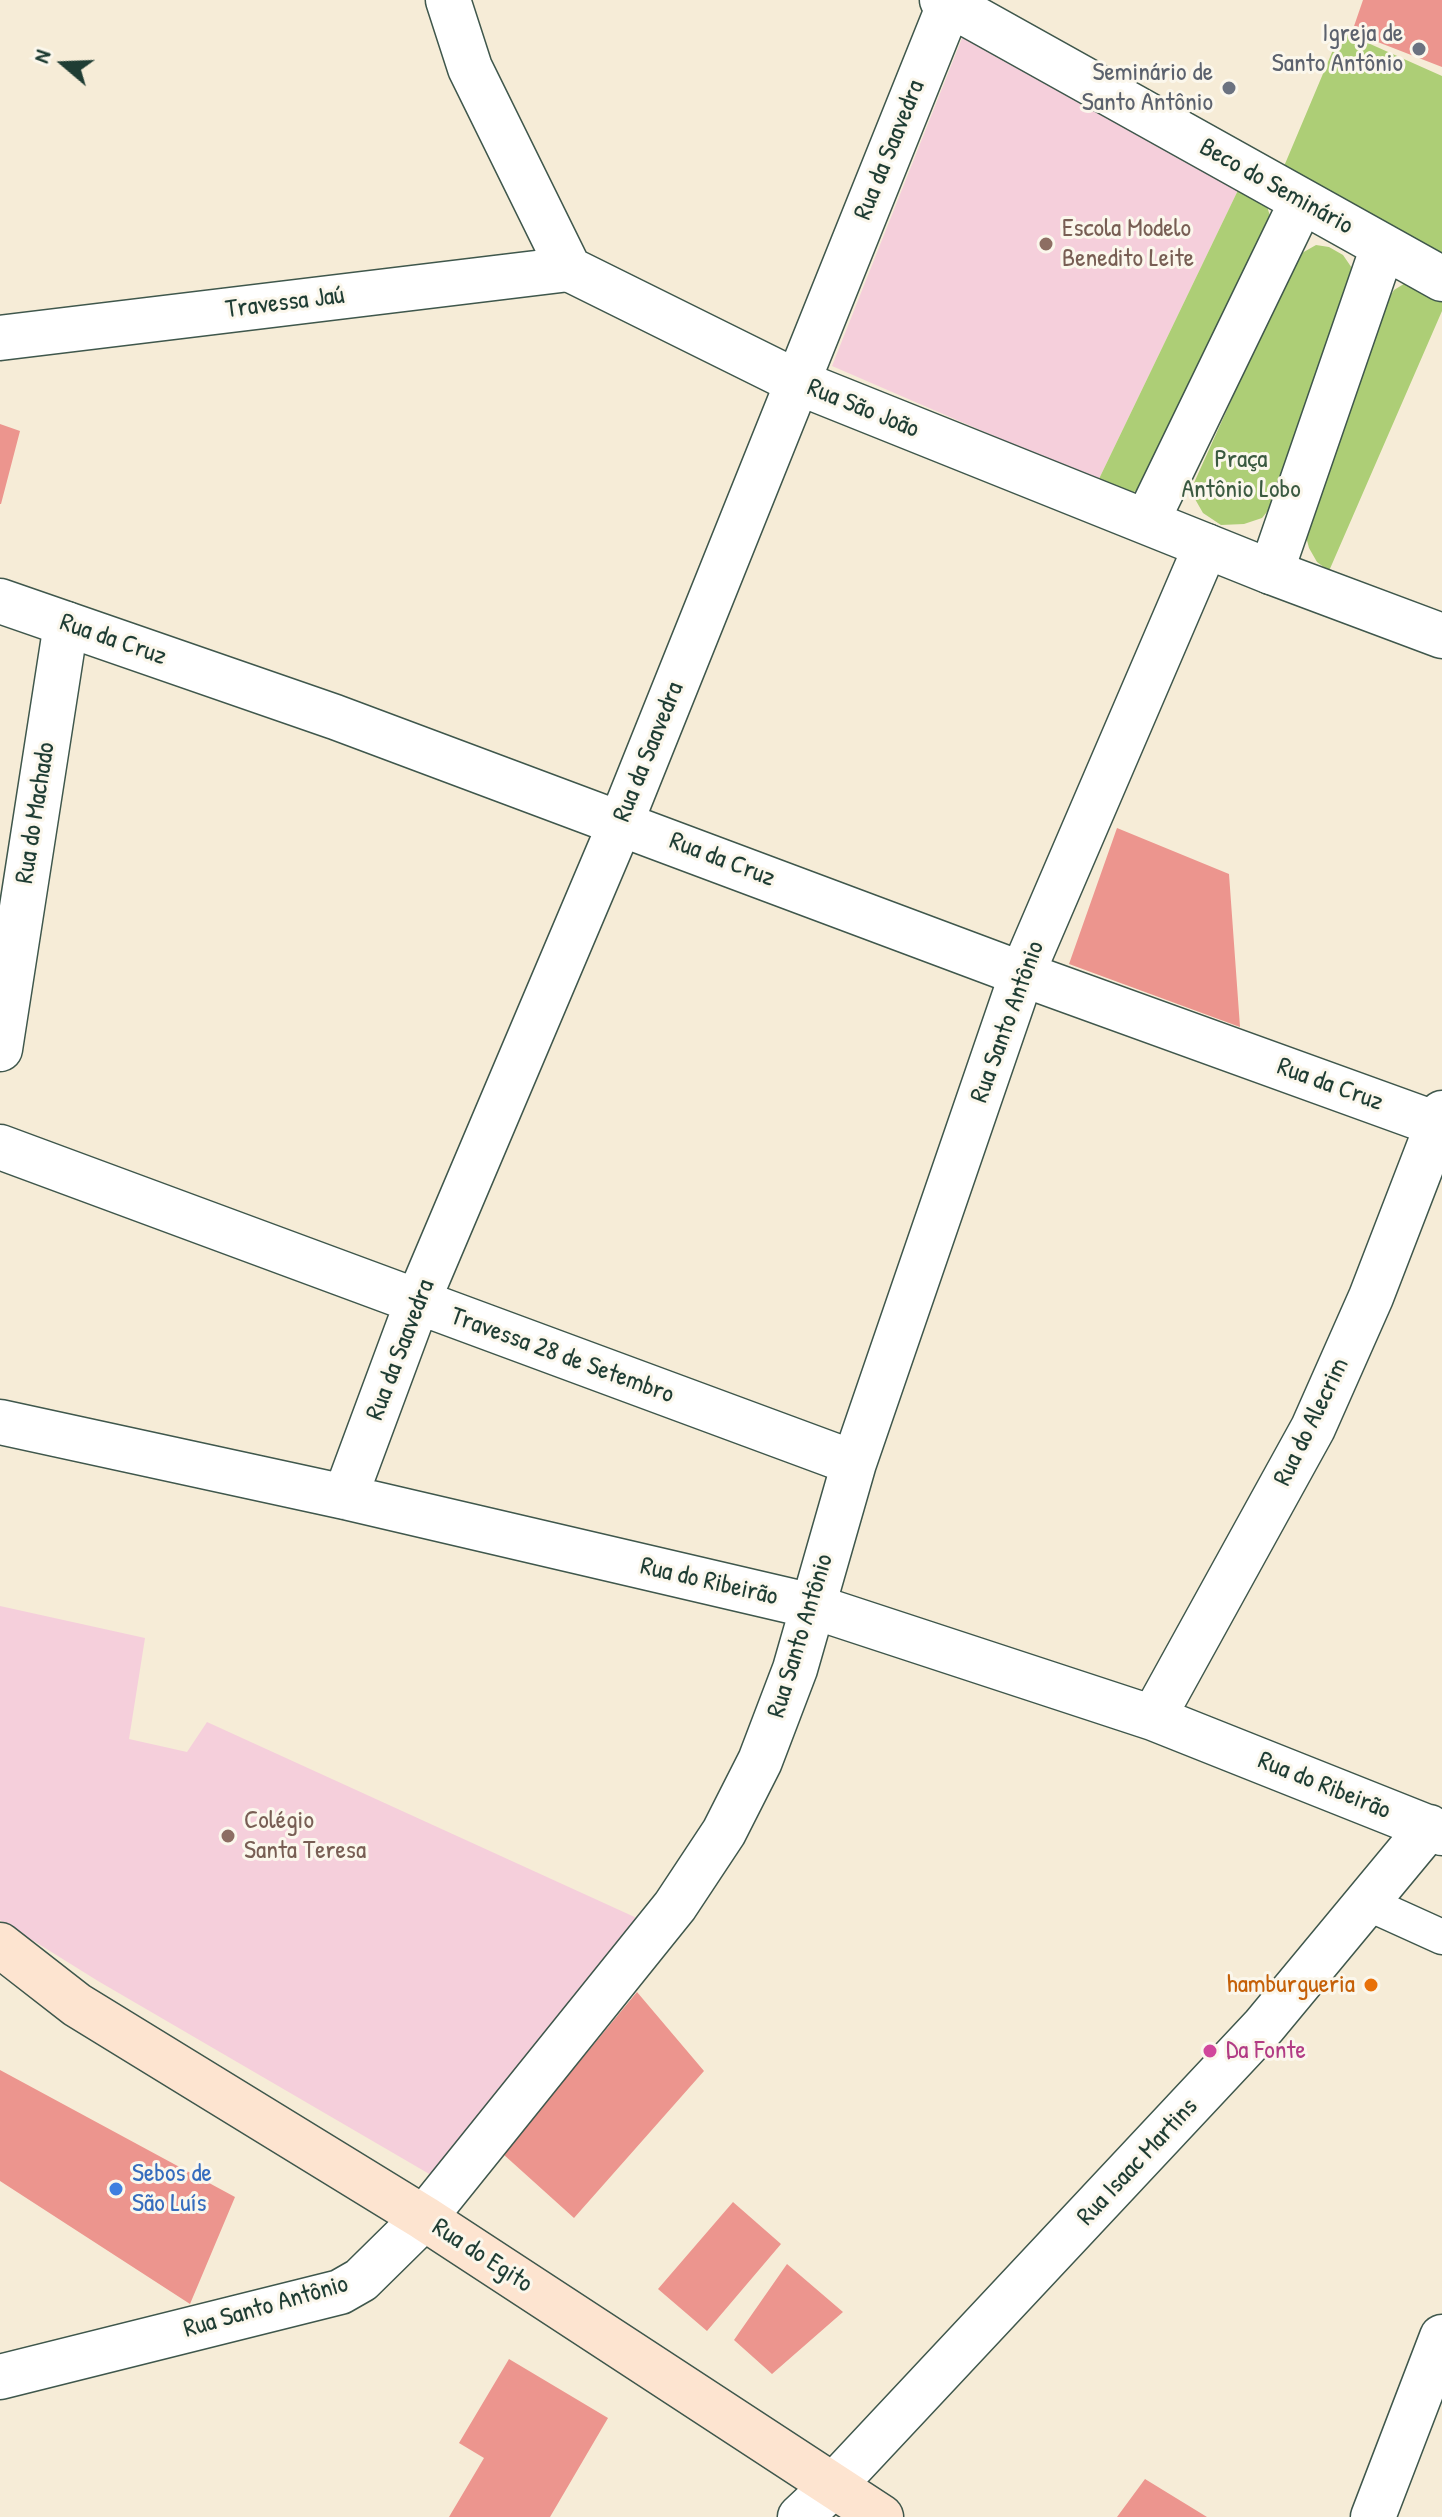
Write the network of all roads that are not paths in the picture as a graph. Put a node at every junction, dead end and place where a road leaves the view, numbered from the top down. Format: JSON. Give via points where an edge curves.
{"nodes":[{"id":1,"x":448,"y":0,"type":"edge"},
{"id":2,"x":946,"y":2,"type":"edge"},
{"id":3,"x":1302,"y":201,"type":"junction"},
{"id":4,"x":1383,"y":247,"type":"junction"},
{"id":5,"x":569,"y":269,"type":"junction"},
{"id":6,"x":1442,"y":279,"type":"edge"},
{"id":7,"x":0,"y":338,"type":"edge"},
{"id":8,"x":797,"y":382,"type":"junction"},
{"id":9,"x":1147,"y":521,"type":"junction"},
{"id":10,"x":1206,"y":546,"type":"junction"},
{"id":11,"x":1271,"y":572,"type":"junction"},
{"id":12,"x":0,"y":601,"type":"edge"},
{"id":13,"x":66,"y":624,"type":"junction"},
{"id":14,"x":1442,"y":636,"type":"edge"},
{"id":15,"x":621,"y":822,"type":"junction"},
{"id":16,"x":1022,"y":974,"type":"junction"},
{"id":17,"x":0,"y":1049,"type":"edge"},
{"id":18,"x":1440,"y":1121,"type":"edge"},
{"id":19,"x":0,"y":1147,"type":"edge"},
{"id":20,"x":417,"y":1303,"type":"junction"},
{"id":21,"x":0,"y":1422,"type":"edge"},
{"id":22,"x":854,"y":1463,"type":"junction"},
{"id":23,"x":345,"y":1497,"type":"junction"},
{"id":24,"x":812,"y":1606,"type":"junction"},
{"id":25,"x":1153,"y":1718,"type":"junction"},
{"id":26,"x":1436,"y":1830,"type":"edge"},
{"id":27,"x":1367,"y":1903,"type":"junction"},
{"id":28,"x":1442,"y":1937,"type":"edge"},
{"id":29,"x":0,"y":1945,"type":"edge"},
{"id":30,"x":0,"y":1973,"type":"edge"},
{"id":31,"x":77,"y":2005,"type":"junction"},
{"id":32,"x":424,"y":2218,"type":"junction"},
{"id":33,"x":1442,"y":2337,"type":"edge"},
{"id":34,"x":0,"y":2377,"type":"edge"},
{"id":35,"x":834,"y":2485,"type":"junction"},
{"id":36,"x":800,"y":2517,"type":"edge"},
{"id":37,"x":881,"y":2517,"type":"edge"},
{"id":38,"x":1373,"y":2517,"type":"edge"}],
"edges":[{"from":1,"to":5,"type":"street","via":[[470,68]]},
{"from":2,"to":3,"type":"street","name":"Beco do Seminário"},
{"from":2,"to":8,"type":"street","name":"Rua da Saavedra"},
{"from":3,"to":4,"type":"street","name":"Beco do Seminário"},
{"from":3,"to":9,"type":"street"},
{"from":4,"to":6,"type":"street","name":"Beco do Seminário"},
{"from":4,"to":11,"type":"street"},
{"from":5,"to":7,"type":"street","name":"Travessa Jaú"},
{"from":5,"to":8,"type":"street","name":"Rua São João"},
{"from":8,"to":9,"type":"street","name":"Rua São João"},
{"from":8,"to":15,"type":"street","name":"Rua da Saavedra"},
{"from":9,"to":10,"type":"street","name":"Rua São João"},
{"from":10,"to":11,"type":"street","name":"Rua São João"},
{"from":10,"to":16,"type":"street","name":"Rua Santo Antônio"},
{"from":11,"to":14,"type":"street","name":"Rua São João"},
{"from":12,"to":13,"type":"street","name":"Rua da Cruz"},
{"from":13,"to":15,"type":"street","name":"Rua da Cruz"},
{"from":13,"to":17,"type":"street","name":"Rua do Machado"},
{"from":15,"to":16,"type":"street","name":"Rua da Cruz"},
{"from":15,"to":20,"type":"street","name":"Rua da Saavedra"},
{"from":16,"to":18,"type":"street","name":"Rua da Cruz"},
{"from":16,"to":22,"type":"street","name":"Rua Santo Antônio"},
{"from":18,"to":25,"type":"street","name":"Rua do Alecrim","via":[[1313,1428]]},
{"from":19,"to":20,"type":"street","name":"Travessa 28 de Setembro"},
{"from":20,"to":22,"type":"street","name":"Travessa 28 de Setembro"},
{"from":20,"to":23,"type":"street","name":"Rua da Saavedra"},
{"from":21,"to":23,"type":"street","name":"Rua do Ribeirão"},
{"from":22,"to":24,"type":"street","name":"Rua Santo Antônio"},
{"from":23,"to":24,"type":"street","name":"Rua do Ribeirão"},
{"from":24,"to":25,"type":"street","name":"Rua do Ribeirão"},
{"from":24,"to":32,"type":"street","name":"Rua Santo Antônio","via":[[760,1761],[724,1832],[675,1906]]},
{"from":25,"to":26,"type":"street","name":"Rua do Ribeirão"},
{"from":26,"to":27,"type":"street","name":"Rua Isaac Martins"},
{"from":27,"to":28,"type":"street"},
{"from":27,"to":35,"type":"street","name":"Rua Isaac Martins","via":[[1264,2026]]},
{"from":29,"to":31,"type":"main road","name":"Rua do Egito"},
{"from":30,"to":31,"type":"main road","name":"Rua do Egito"},
{"from":31,"to":32,"type":"main road","name":"Rua do Egito"},
{"from":32,"to":34,"type":"street","name":"Rua Santo Antônio","via":[[361,2280],[340,2292]]},
{"from":32,"to":35,"type":"main road","name":"Rua do Egito"},
{"from":33,"to":38,"type":"street"},
{"from":35,"to":36,"type":"street","name":"Rua Isaac Martins"},
{"from":35,"to":37,"type":"main road","name":"Rua do Egito"}]}
